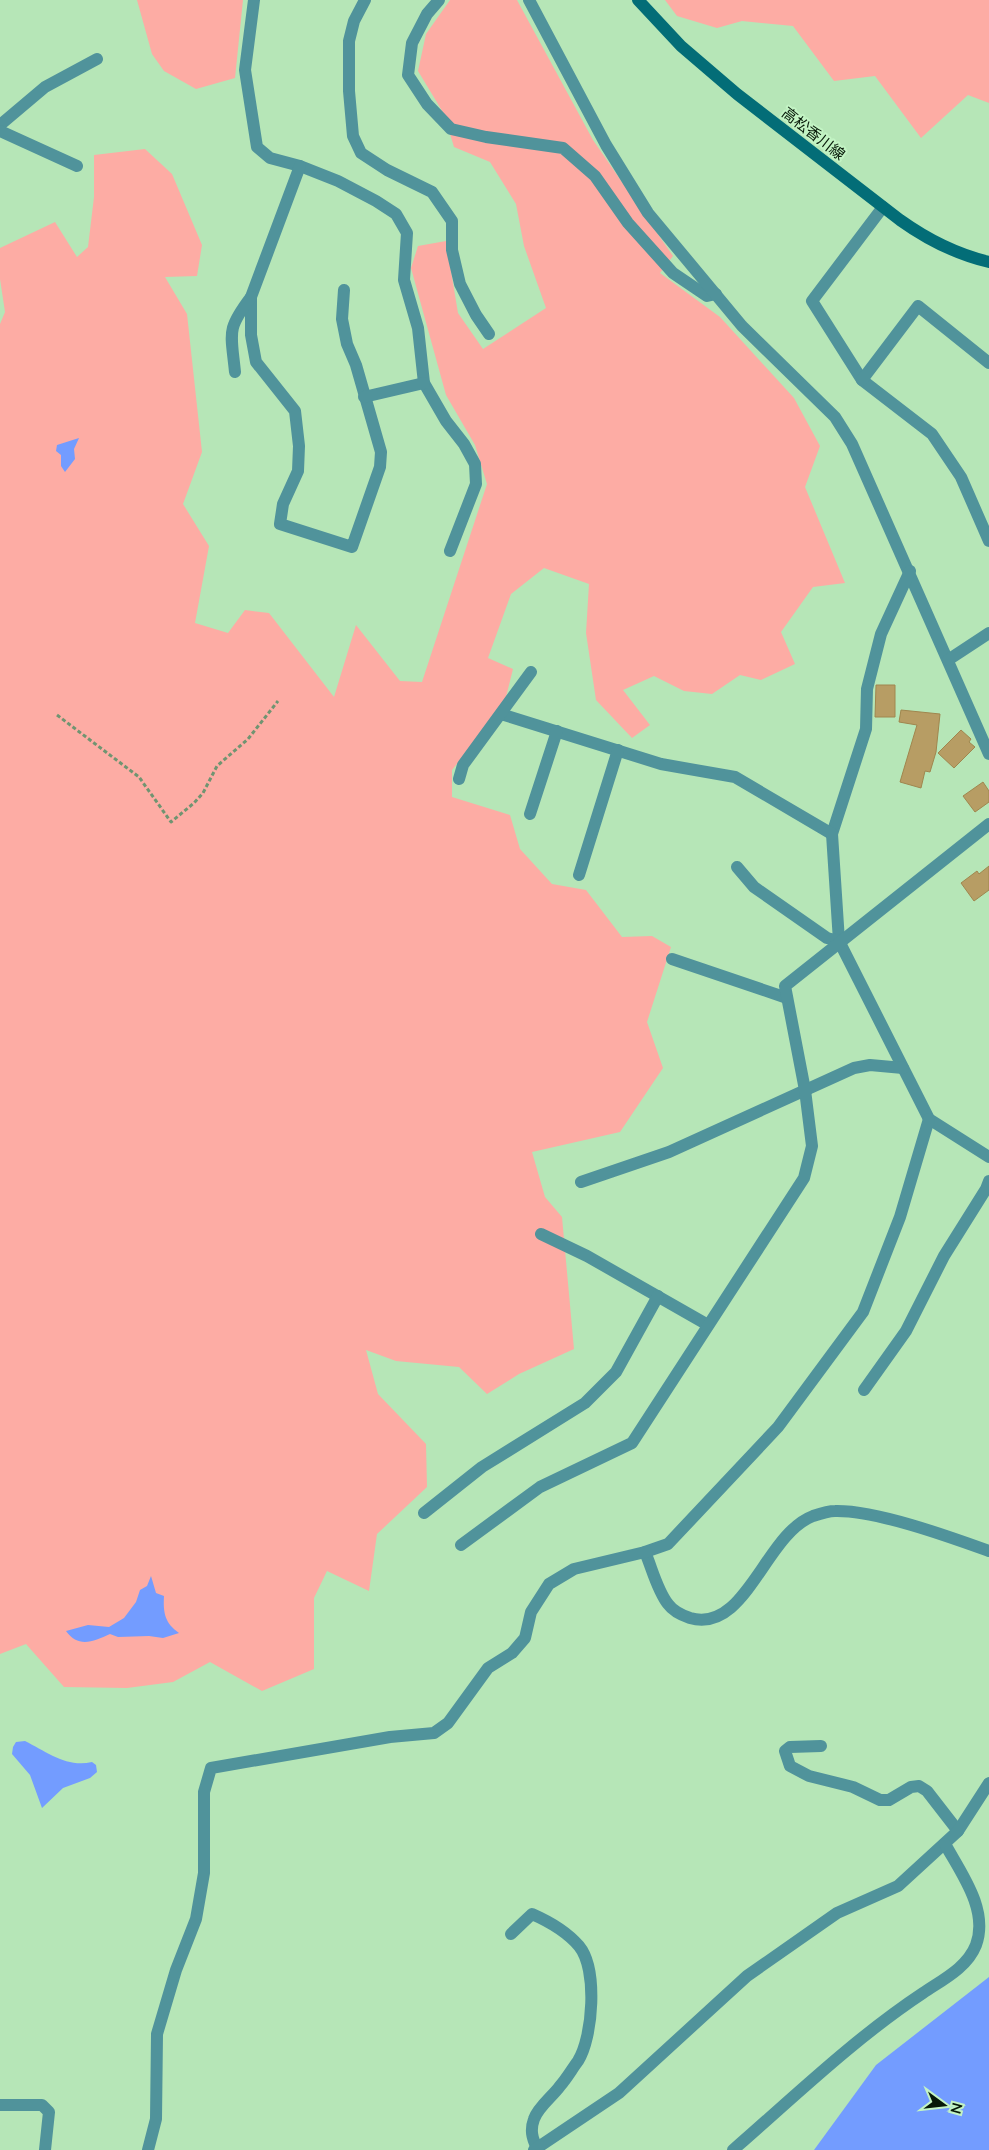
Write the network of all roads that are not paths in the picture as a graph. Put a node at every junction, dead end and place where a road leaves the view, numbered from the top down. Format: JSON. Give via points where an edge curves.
{"nodes":[{"id":1,"x":254,"y":0,"type":"edge"},
{"id":2,"x":365,"y":0,"type":"edge"},
{"id":3,"x":440,"y":0,"type":"edge"},
{"id":4,"x":529,"y":0,"type":"edge"},
{"id":5,"x":638,"y":0,"type":"edge"},
{"id":6,"x":97,"y":59,"type":"dead end"},
{"id":7,"x":1,"y":132,"type":"edge"},
{"id":8,"x":77,"y":166,"type":"dead end"},
{"id":9,"x":300,"y":166,"type":"junction"},
{"id":10,"x":883,"y":207,"type":"junction"},
{"id":11,"x":989,"y":262,"type":"edge"},
{"id":12,"x":344,"y":290,"type":"dead end"},
{"id":13,"x":716,"y":294,"type":"junction"},
{"id":14,"x":252,"y":297,"type":"junction"},
{"id":15,"x":489,"y":334,"type":"dead end"},
{"id":16,"x":989,"y":363,"type":"edge"},
{"id":17,"x":234,"y":372,"type":"dead end"},
{"id":18,"x":862,"y":380,"type":"junction"},
{"id":19,"x":424,"y":383,"type":"junction"},
{"id":20,"x":364,"y":397,"type":"junction"},
{"id":21,"x":988,"y":531,"type":"edge"},
{"id":22,"x":450,"y":551,"type":"dead end"},
{"id":23,"x":910,"y":571,"type":"junction"},
{"id":24,"x":989,"y":633,"type":"edge"},
{"id":25,"x":948,"y":660,"type":"junction"},
{"id":26,"x":531,"y":672,"type":"dead end"},
{"id":27,"x":501,"y":714,"type":"junction"},
{"id":28,"x":557,"y":731,"type":"junction"},
{"id":29,"x":618,"y":750,"type":"junction"},
{"id":30,"x":989,"y":752,"type":"edge"},
{"id":31,"x":459,"y":778,"type":"dead end"},
{"id":32,"x":530,"y":814,"type":"dead end"},
{"id":33,"x":989,"y":824,"type":"edge"},
{"id":34,"x":832,"y":834,"type":"junction"},
{"id":35,"x":737,"y":867,"type":"dead end"},
{"id":36,"x":579,"y":874,"type":"dead end"},
{"id":37,"x":839,"y":941,"type":"junction"},
{"id":38,"x":672,"y":959,"type":"dead end"},
{"id":39,"x":787,"y":998,"type":"junction"},
{"id":40,"x":903,"y":1068,"type":"junction"},
{"id":41,"x":805,"y":1090,"type":"junction"},
{"id":42,"x":929,"y":1119,"type":"junction"},
{"id":43,"x":989,"y":1157,"type":"edge"},
{"id":44,"x":989,"y":1181,"type":"edge"},
{"id":45,"x":581,"y":1182,"type":"dead end"},
{"id":46,"x":541,"y":1234,"type":"dead end"},
{"id":47,"x":658,"y":1296,"type":"junction"},
{"id":48,"x":708,"y":1325,"type":"junction"},
{"id":49,"x":864,"y":1390,"type":"dead end"},
{"id":50,"x":424,"y":1513,"type":"dead end"},
{"id":51,"x":461,"y":1545,"type":"dead end"},
{"id":52,"x":989,"y":1551,"type":"edge"},
{"id":53,"x":645,"y":1552,"type":"junction"},
{"id":54,"x":820,"y":1746,"type":"dead end"},
{"id":55,"x":989,"y":1783,"type":"edge"},
{"id":56,"x":958,"y":1831,"type":"junction"},
{"id":57,"x":945,"y":1844,"type":"junction"},
{"id":58,"x":511,"y":1934,"type":"dead end"},
{"id":59,"x":0,"y":2105,"type":"edge"},
{"id":60,"x":535,"y":2149,"type":"edge"},
{"id":61,"x":45,"y":2150,"type":"edge"},
{"id":62,"x":148,"y":2150,"type":"edge"},
{"id":63,"x":733,"y":2150,"type":"edge"}],
"edges":[{"from":1,"to":9,"type":"street","via":[[245,70],[257,147],[270,158]]},
{"from":2,"to":15,"type":"street","via":[[354,21],[349,41],[353,136],[361,153],[432,192],[442,206],[452,221],[452,250],[460,284]]},
{"from":3,"to":13,"type":"street","via":[[427,14],[412,43],[408,74],[427,104],[451,129],[486,138],[563,148],[595,176],[628,223],[673,273],[707,296]]},
{"from":4,"to":13,"type":"street","via":[[606,145],[648,212]]},
{"from":5,"to":10,"type":"main road","name":"高松香川線","via":[[681,46],[737,94]]},
{"from":6,"to":7,"type":"street","via":[[46,86]]},
{"from":7,"to":8,"type":"street"},
{"from":9,"to":14,"type":"street"},
{"from":9,"to":19,"type":"street","via":[[376,201],[396,214],[407,233],[404,280],[418,328]]},
{"from":10,"to":11,"type":"main road","name":"高松香川線","via":[[924,237],[950,250]]},
{"from":10,"to":18,"type":"street","via":[[812,300]]},
{"from":12,"to":20,"type":"street","via":[[342,319]]},
{"from":13,"to":23,"type":"street","via":[[742,326],[835,417],[852,444]]},
{"from":14,"to":17,"type":"street","via":[[236,316],[231,330]]},
{"from":14,"to":20,"type":"street","via":[[251,336],[256,362],[295,411],[298,471],[282,504],[280,524],[352,547],[380,467],[381,452]]},
{"from":16,"to":18,"type":"street","via":[[918,306]]},
{"from":18,"to":21,"type":"street","via":[[932,434],[961,477]]},
{"from":19,"to":20,"type":"street"},
{"from":19,"to":22,"type":"street","via":[[475,464],[476,484]]},
{"from":23,"to":25,"type":"street"},
{"from":23,"to":34,"type":"street","via":[[881,634],[867,689],[866,729]]},
{"from":24,"to":25,"type":"street"},
{"from":25,"to":30,"type":"street"},
{"from":26,"to":27,"type":"street"},
{"from":27,"to":28,"type":"street"},
{"from":27,"to":31,"type":"street","via":[[463,765]]},
{"from":28,"to":29,"type":"street"},
{"from":28,"to":32,"type":"street"},
{"from":29,"to":34,"type":"street","via":[[661,764],[735,777]]},
{"from":29,"to":36,"type":"street"},
{"from":33,"to":37,"type":"street"},
{"from":34,"to":37,"type":"street"},
{"from":35,"to":37,"type":"street","via":[[754,888],[828,938]]},
{"from":37,"to":39,"type":"street","via":[[785,986]]},
{"from":37,"to":40,"type":"street"},
{"from":38,"to":39,"type":"street"},
{"from":39,"to":41,"type":"street"},
{"from":40,"to":41,"type":"street","via":[[870,1065],[854,1068]]},
{"from":40,"to":42,"type":"street"},
{"from":41,"to":45,"type":"street","via":[[669,1152]]},
{"from":41,"to":48,"type":"street","via":[[812,1146],[804,1178]]},
{"from":42,"to":43,"type":"street"},
{"from":42,"to":53,"type":"street","via":[[900,1217],[864,1312],[778,1427],[668,1544]]},
{"from":44,"to":49,"type":"street","via":[[944,1256],[906,1331]]},
{"from":46,"to":47,"type":"street"},
{"from":47,"to":48,"type":"street"},
{"from":47,"to":50,"type":"street","via":[[616,1372],[585,1403],[482,1467]]},
{"from":48,"to":51,"type":"street","via":[[632,1443],[540,1487]]},
{"from":52,"to":53,"type":"street","via":[[878,1517],[827,1512],[812,1516],[789,1530],[732,1609],[715,1619],[697,1620],[680,1615],[668,1604]]},
{"from":53,"to":62,"type":"street","via":[[574,1569],[549,1584],[531,1612],[524,1638],[512,1653],[488,1668],[448,1723],[434,1734],[390,1737],[211,1768],[204,1792],[204,1873],[196,1918],[157,2034],[156,2119]]},
{"from":54,"to":56,"type":"street","via":[[790,1746],[785,1752],[790,1766],[809,1776],[853,1787],[880,1800],[889,1800],[919,1786],[927,1791]]},
{"from":55,"to":56,"type":"street"},
{"from":56,"to":57,"type":"street"},
{"from":57,"to":60,"type":"street","via":[[898,1886],[837,1913],[747,1976],[619,2093]]},
{"from":57,"to":63,"type":"street","via":[[973,1895],[980,1924],[976,1946],[961,1967],[887,2016]]},
{"from":58,"to":60,"type":"street","via":[[532,1914],[549,1922],[579,1947],[587,1962],[590,1982],[588,2037],[579,2059],[561,2086],[534,2117],[531,2135]]},
{"from":59,"to":61,"type":"street","via":[[42,2105],[49,2112]]}]}
